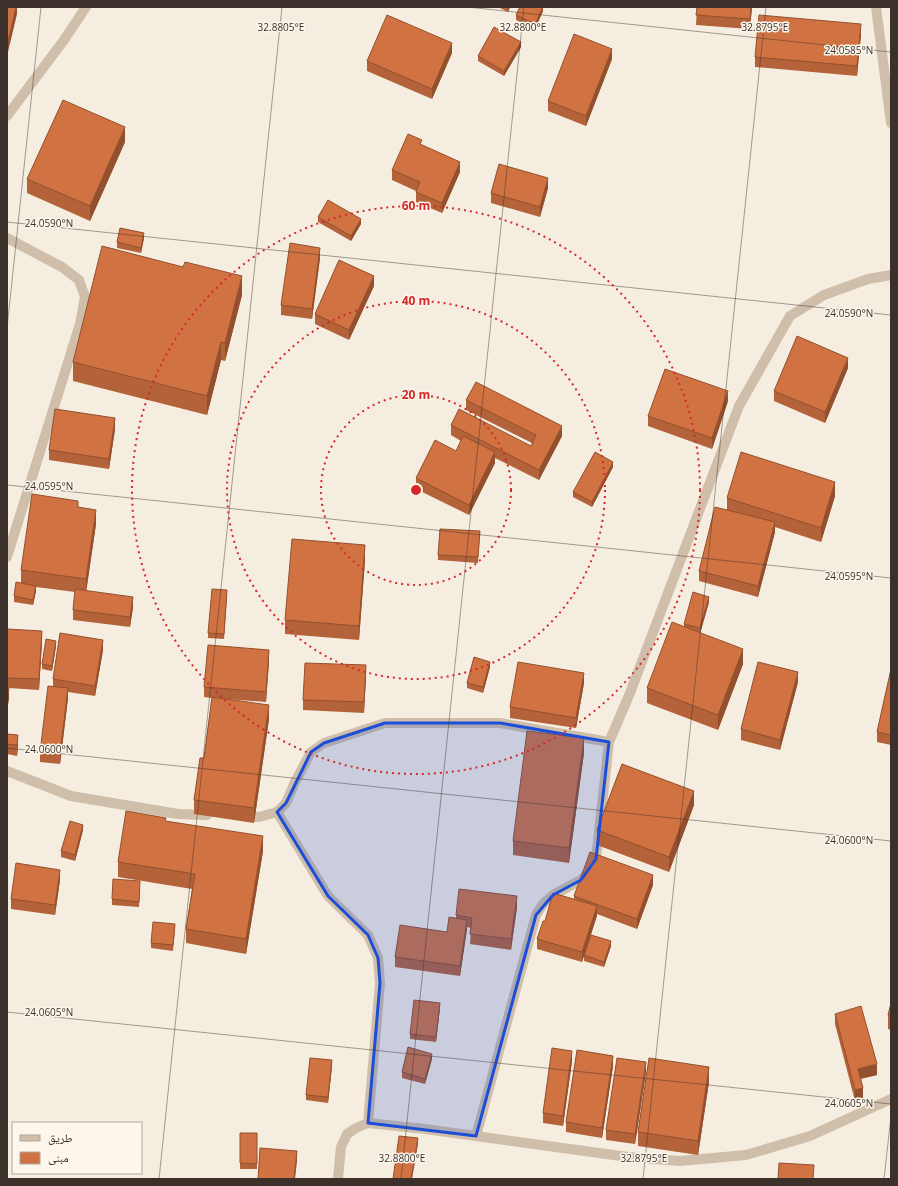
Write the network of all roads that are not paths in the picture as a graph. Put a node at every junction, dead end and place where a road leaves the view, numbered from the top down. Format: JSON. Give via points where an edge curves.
{"nodes":[{"id":1,"x":86,"y":7,"type":"edge"},
{"id":2,"x":876,"y":7,"type":"edge"},
{"id":3,"x":7,"y":116,"type":"edge"},
{"id":4,"x":891,"y":123,"type":"edge"},
{"id":5,"x":7,"y":238,"type":"edge"},
{"id":6,"x":891,"y":275,"type":"edge"},
{"id":7,"x":7,"y":557,"type":"edge"},
{"id":8,"x":609,"y":742,"type":"junction"},
{"id":9,"x":7,"y":771,"type":"edge"},
{"id":10,"x":277,"y":812,"type":"junction"},
{"id":11,"x":215,"y":815,"type":"edge"},
{"id":12,"x":230,"y":816,"type":"edge"},
{"id":13,"x":891,"y":1099,"type":"edge"},
{"id":14,"x":368,"y":1123,"type":"junction"},
{"id":15,"x":476,"y":1136,"type":"junction"},
{"id":16,"x":338,"y":1179,"type":"edge"}],
"edges":[{"from":1,"to":3,"type":"street"},
{"from":2,"to":4,"type":"street"},
{"from":5,"to":7,"type":"street","via":[[62,267],[79,280],[85,297],[80,324]]},
{"from":6,"to":8,"type":"street","via":[[868,279],[824,295],[790,316],[740,406]]},
{"from":8,"to":10,"type":"street","via":[[500,723],[385,723],[324,743],[310,752],[286,803]]},
{"from":8,"to":15,"type":"street","via":[[596,859],[591,870],[581,880],[553,895],[542,904],[536,916]]},
{"from":9,"to":11,"type":"street","via":[[71,796],[178,814]]},
{"from":10,"to":12,"type":"street","via":[[259,817]]},
{"from":10,"to":14,"type":"street","via":[[328,896],[368,935],[378,958],[378,1019]]},
{"from":13,"to":15,"type":"street","via":[[810,1136],[739,1156],[680,1161],[628,1157]]},
{"from":14,"to":15,"type":"street"},
{"from":14,"to":16,"type":"street","via":[[347,1134],[341,1147]]}]}
